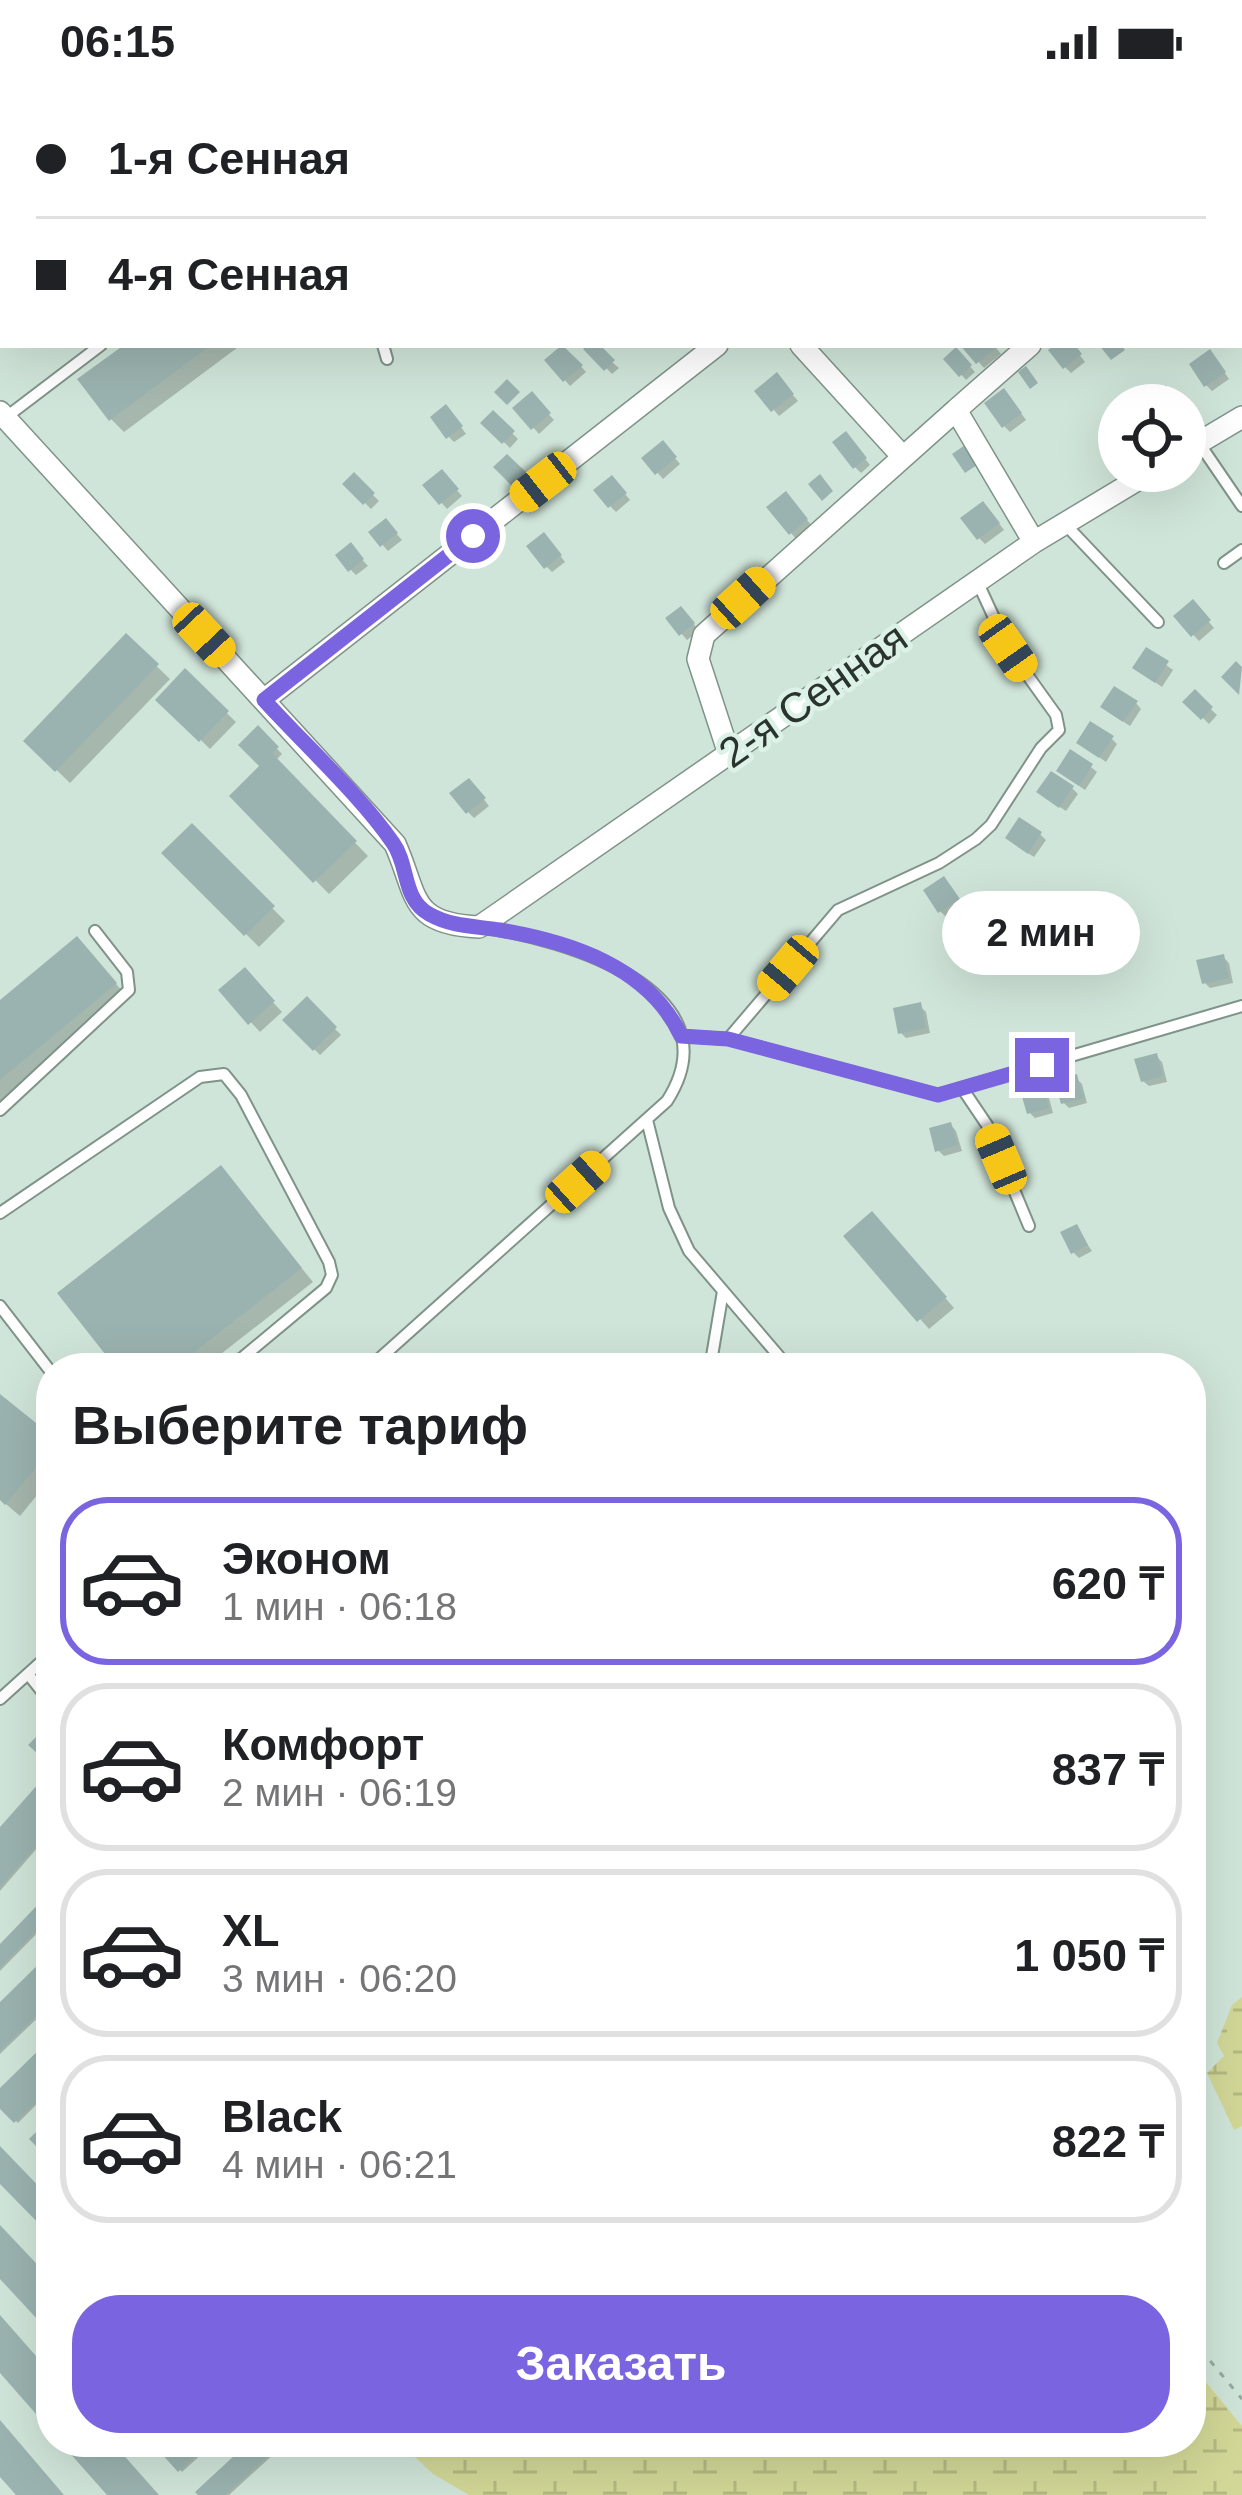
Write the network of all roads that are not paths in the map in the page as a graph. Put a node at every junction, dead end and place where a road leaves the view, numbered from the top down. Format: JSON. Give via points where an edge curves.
{"nodes":[{"id":1,"x":97,"y":348,"type":"edge"},
{"id":2,"x":384,"y":348,"type":"edge"},
{"id":3,"x":713,"y":348,"type":"edge"},
{"id":4,"x":804,"y":348,"type":"edge"},
{"id":5,"x":1027,"y":348,"type":"edge"},
{"id":6,"x":387,"y":359,"type":"dead end"},
{"id":7,"x":956,"y":410,"type":"junction"},
{"id":8,"x":3,"y":415,"type":"edge"},
{"id":9,"x":1242,"y":418,"type":"edge"},
{"id":10,"x":1206,"y":439,"type":"edge"},
{"id":11,"x":903,"y":457,"type":"junction"},
{"id":12,"x":1206,"y":464,"type":"edge"},
{"id":13,"x":1117,"y":492,"type":"edge"},
{"id":14,"x":1242,"y":506,"type":"edge"},
{"id":15,"x":1064,"y":524,"type":"junction"},
{"id":16,"x":1034,"y":542,"type":"junction"},
{"id":17,"x":1242,"y":550,"type":"edge"},
{"id":18,"x":1224,"y":563,"type":"dead end"},
{"id":19,"x":977,"y":581,"type":"junction"},
{"id":20,"x":1158,"y":622,"type":"dead end"},
{"id":21,"x":264,"y":700,"type":"junction"},
{"id":22,"x":728,"y":754,"type":"junction"},
{"id":23,"x":479,"y":927,"type":"junction"},
{"id":24,"x":95,"y":932,"type":"dead end"},
{"id":25,"x":1242,"y":1006,"type":"edge"},
{"id":26,"x":681,"y":1036,"type":"junction"},
{"id":27,"x":728,"y":1039,"type":"junction"},
{"id":28,"x":962,"y":1088,"type":"junction"},
{"id":29,"x":0,"y":1110,"type":"edge"},
{"id":30,"x":647,"y":1120,"type":"junction"},
{"id":31,"x":0,"y":1213,"type":"edge"},
{"id":32,"x":1029,"y":1226,"type":"dead end"},
{"id":33,"x":723,"y":1291,"type":"junction"},
{"id":34,"x":0,"y":1306,"type":"edge"},
{"id":35,"x":36,"y":1353,"type":"edge"},
{"id":36,"x":248,"y":1353,"type":"edge"},
{"id":37,"x":386,"y":1353,"type":"edge"},
{"id":38,"x":713,"y":1353,"type":"edge"},
{"id":39,"x":776,"y":1353,"type":"edge"},
{"id":40,"x":36,"y":1667,"type":"edge"},
{"id":41,"x":28,"y":1674,"type":"junction"},
{"id":42,"x":36,"y":1684,"type":"edge"},
{"id":43,"x":0,"y":1699,"type":"edge"}],
"edges":[{"from":1,"to":8,"type":"lane"},
{"from":2,"to":6,"type":"lane"},
{"from":3,"to":21,"type":"street"},
{"from":4,"to":11,"type":"street"},
{"from":5,"to":7,"type":"street"},
{"from":7,"to":11,"type":"street"},
{"from":7,"to":16,"type":"street"},
{"from":8,"to":21,"type":"street"},
{"from":9,"to":10,"type":"street"},
{"from":11,"to":22,"type":"street","via":[[700,644]]},
{"from":12,"to":14,"type":"lane"},
{"from":13,"to":15,"type":"street","name":"2-я Сенная"},
{"from":15,"to":16,"type":"street","name":"2-я Сенная"},
{"from":15,"to":20,"type":"lane"},
{"from":16,"to":19,"type":"street","name":"2-я Сенная"},
{"from":17,"to":18,"type":"lane"},
{"from":19,"to":22,"type":"street","name":"2-я Сенная"},
{"from":19,"to":27,"type":"lane","via":[[1059,730],[991,825],[939,863],[838,910]]},
{"from":21,"to":23,"type":"street","via":[[395,844],[425,912]]},
{"from":22,"to":23,"type":"street","name":"2-я Сенная"},
{"from":23,"to":26,"type":"lane","via":[[566,945],[617,966],[654,993]]},
{"from":24,"to":29,"type":"lane","via":[[128,972],[130,990]]},
{"from":25,"to":28,"type":"lane"},
{"from":26,"to":27,"type":"lane"},
{"from":26,"to":30,"type":"lane","via":[[680,1081]]},
{"from":27,"to":28,"type":"lane","via":[[938,1095]]},
{"from":28,"to":32,"type":"lane","via":[[987,1125]]},
{"from":30,"to":33,"type":"lane","via":[[677,1232]]},
{"from":30,"to":37,"type":"lane"},
{"from":31,"to":36,"type":"lane","via":[[200,1077],[224,1074],[332,1275]]},
{"from":33,"to":38,"type":"lane"},
{"from":33,"to":39,"type":"lane"},
{"from":34,"to":35,"type":"lane"},
{"from":40,"to":41,"type":"lane"},
{"from":41,"to":42,"type":"lane"},
{"from":41,"to":43,"type":"lane"}]}
